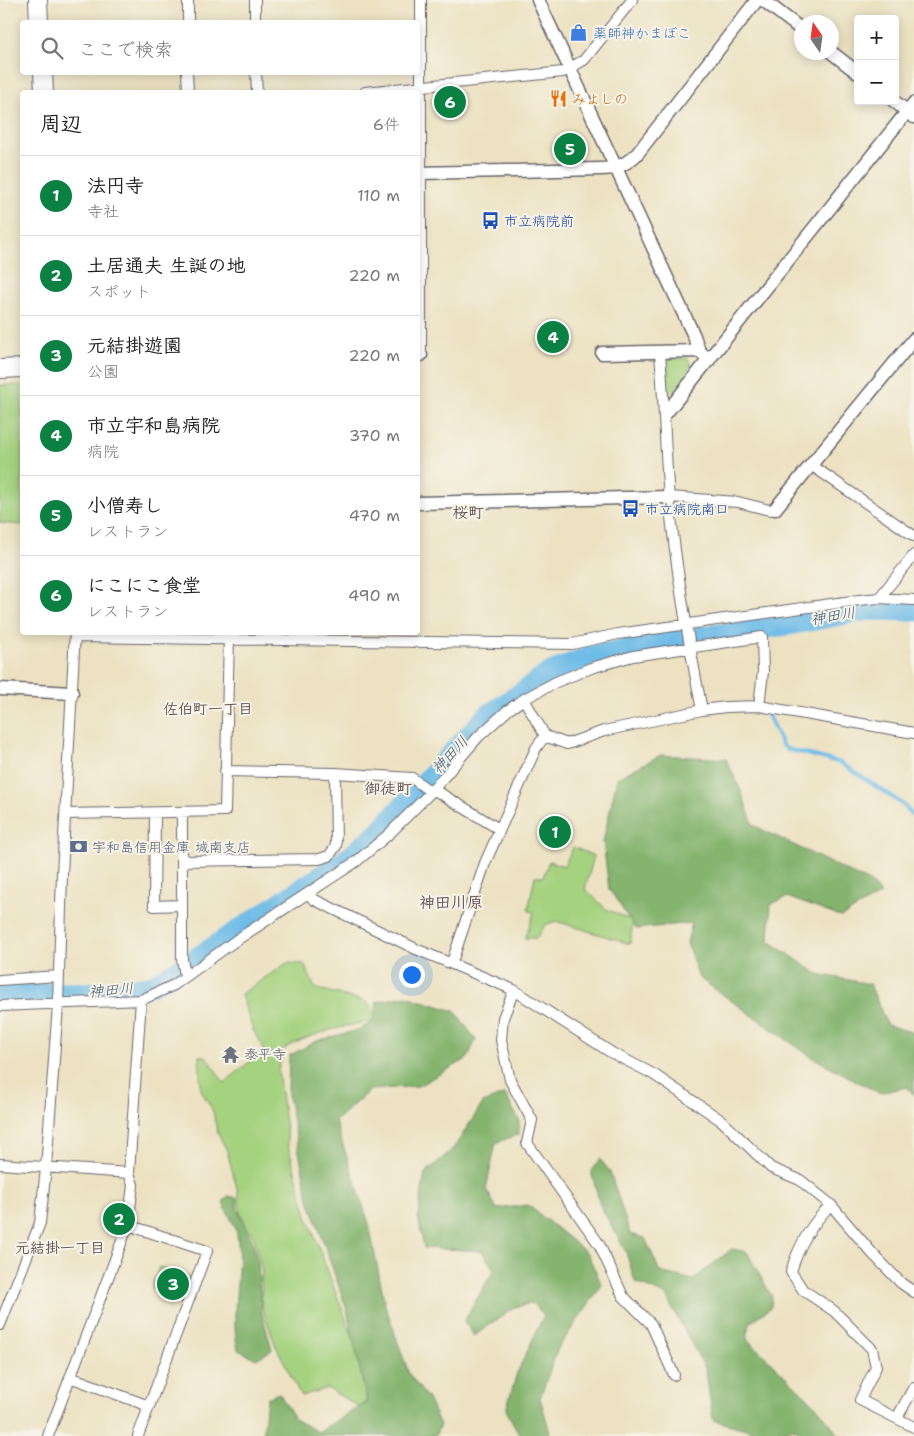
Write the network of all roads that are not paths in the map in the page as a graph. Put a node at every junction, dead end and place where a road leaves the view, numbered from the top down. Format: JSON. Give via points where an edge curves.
{"nodes":[{"id":1,"x":38,"y":0,"type":"edge"},
{"id":2,"x":188,"y":0,"type":"edge"},
{"id":3,"x":255,"y":0,"type":"edge"},
{"id":4,"x":421,"y":0,"type":"edge"},
{"id":5,"x":538,"y":0,"type":"edge"},
{"id":6,"x":632,"y":0,"type":"edge"},
{"id":7,"x":757,"y":0,"type":"edge"},
{"id":8,"x":763,"y":0,"type":"edge"},
{"id":9,"x":39,"y":20,"type":"edge"},
{"id":10,"x":188,"y":20,"type":"edge"},
{"id":11,"x":255,"y":20,"type":"edge"},
{"id":12,"x":794,"y":24,"type":"edge"},
{"id":13,"x":839,"y":58,"type":"edge"},
{"id":14,"x":571,"y":68,"type":"junction"},
{"id":15,"x":854,"y":70,"type":"edge"},
{"id":16,"x":43,"y":75,"type":"edge"},
{"id":17,"x":187,"y":75,"type":"edge"},
{"id":18,"x":256,"y":75,"type":"edge"},
{"id":19,"x":421,"y":86,"type":"junction"},
{"id":20,"x":44,"y":90,"type":"edge"},
{"id":21,"x":188,"y":90,"type":"edge"},
{"id":22,"x":256,"y":90,"type":"edge"},
{"id":23,"x":384,"y":90,"type":"edge"},
{"id":24,"x":899,"y":104,"type":"edge"},
{"id":25,"x":912,"y":111,"type":"edge"},
{"id":26,"x":420,"y":130,"type":"edge"},
{"id":27,"x":616,"y":168,"type":"junction"},
{"id":28,"x":420,"y":173,"type":"edge"},
{"id":29,"x":914,"y":339,"type":"edge"},
{"id":30,"x":602,"y":353,"type":"dead end"},
{"id":31,"x":660,"y":353,"type":"junction"},
{"id":32,"x":704,"y":356,"type":"junction"},
{"id":33,"x":0,"y":368,"type":"edge"},
{"id":34,"x":20,"y":368,"type":"edge"},
{"id":35,"x":666,"y":413,"type":"junction"},
{"id":36,"x":812,"y":465,"type":"junction"},
{"id":37,"x":669,"y":497,"type":"junction"},
{"id":38,"x":420,"y":502,"type":"edge"},
{"id":39,"x":775,"y":509,"type":"joint"},
{"id":40,"x":914,"y":536,"type":"edge"},
{"id":41,"x":914,"y":555,"type":"edge"},
{"id":42,"x":879,"y":598,"type":"junction"},
{"id":43,"x":914,"y":600,"type":"edge"},
{"id":44,"x":687,"y":627,"type":"junction"},
{"id":45,"x":75,"y":635,"type":"edge"},
{"id":46,"x":229,"y":636,"type":"edge"},
{"id":47,"x":689,"y":645,"type":"junction"},
{"id":48,"x":0,"y":689,"type":"edge"},
{"id":49,"x":72,"y":693,"type":"junction"},
{"id":50,"x":524,"y":699,"type":"junction"},
{"id":51,"x":759,"y":706,"type":"junction"},
{"id":52,"x":702,"y":710,"type":"junction"},
{"id":53,"x":914,"y":733,"type":"edge"},
{"id":54,"x":544,"y":736,"type":"junction"},
{"id":55,"x":225,"y":771,"type":"junction"},
{"id":56,"x":335,"y":773,"type":"junction"},
{"id":57,"x":431,"y":790,"type":"junction"},
{"id":58,"x":155,"y":812,"type":"junction"},
{"id":59,"x":182,"y":812,"type":"junction"},
{"id":60,"x":66,"y":814,"type":"junction"},
{"id":61,"x":500,"y":829,"type":"junction"},
{"id":62,"x":182,"y":861,"type":"junction"},
{"id":63,"x":309,"y":893,"type":"junction"},
{"id":64,"x":182,"y":905,"type":"junction"},
{"id":65,"x":452,"y":962,"type":"junction"},
{"id":66,"x":184,"y":970,"type":"junction"},
{"id":67,"x":0,"y":980,"type":"edge"},
{"id":68,"x":58,"y":980,"type":"junction"},
{"id":69,"x":514,"y":990,"type":"junction"},
{"id":70,"x":141,"y":1000,"type":"junction"},
{"id":71,"x":58,"y":1003,"type":"junction"},
{"id":72,"x":0,"y":1006,"type":"edge"},
{"id":73,"x":0,"y":1164,"type":"edge"},
{"id":74,"x":46,"y":1168,"type":"junction"},
{"id":75,"x":129,"y":1173,"type":"junction"},
{"id":76,"x":831,"y":1205,"type":"junction"},
{"id":77,"x":128,"y":1225,"type":"junction"},
{"id":78,"x":914,"y":1292,"type":"edge"},
{"id":79,"x":0,"y":1325,"type":"edge"},
{"id":80,"x":674,"y":1375,"type":"dead end"},
{"id":81,"x":70,"y":1377,"type":"junction"},
{"id":82,"x":914,"y":1387,"type":"edge"},
{"id":83,"x":149,"y":1406,"type":"junction"},
{"id":84,"x":897,"y":1418,"type":"junction"},
{"id":85,"x":914,"y":1427,"type":"edge"},
{"id":86,"x":48,"y":1436,"type":"edge"},
{"id":87,"x":138,"y":1436,"type":"edge"}],
"edges":[{"from":1,"to":9,"type":"highway"},
{"from":2,"to":10,"type":"street"},
{"from":3,"to":11,"type":"street"},
{"from":4,"to":19,"type":"street"},
{"from":5,"to":14,"type":"street"},
{"from":6,"to":14,"type":"street","via":[[584,60]]},
{"from":7,"to":27,"type":"street","via":[[637,154],[627,164]]},
{"from":8,"to":12,"type":"street"},
{"from":13,"to":15,"type":"street"},
{"from":14,"to":19,"type":"street","via":[[563,72]]},
{"from":14,"to":27,"type":"street"},
{"from":16,"to":20,"type":"highway"},
{"from":17,"to":21,"type":"street"},
{"from":18,"to":22,"type":"street"},
{"from":19,"to":23,"type":"street"},
{"from":19,"to":26,"type":"street"},
{"from":24,"to":25,"type":"street"},
{"from":25,"to":32,"type":"street"},
{"from":27,"to":28,"type":"street"},
{"from":27,"to":32,"type":"street"},
{"from":29,"to":36,"type":"street"},
{"from":30,"to":31,"type":"street"},
{"from":31,"to":32,"type":"street"},
{"from":31,"to":35,"type":"street"},
{"from":32,"to":35,"type":"street"},
{"from":33,"to":34,"type":"highway"},
{"from":35,"to":37,"type":"street"},
{"from":36,"to":39,"type":"street"},
{"from":36,"to":40,"type":"street"},
{"from":37,"to":38,"type":"street"},
{"from":37,"to":39,"type":"street","via":[[729,501]]},
{"from":37,"to":44,"type":"street"},
{"from":41,"to":42,"type":"street"},
{"from":42,"to":43,"type":"street"},
{"from":42,"to":44,"type":"street"},
{"from":44,"to":46,"type":"street","via":[[572,644]]},
{"from":44,"to":47,"type":"street"},
{"from":45,"to":46,"type":"street"},
{"from":45,"to":49,"type":"street"},
{"from":46,"to":55,"type":"street"},
{"from":47,"to":50,"type":"street","via":[[591,668]]},
{"from":47,"to":51,"type":"street","via":[[762,637],[763,672]]},
{"from":47,"to":52,"type":"street"},
{"from":48,"to":49,"type":"street"},
{"from":49,"to":60,"type":"street"},
{"from":50,"to":54,"type":"street"},
{"from":50,"to":57,"type":"street","via":[[478,737]]},
{"from":51,"to":52,"type":"street"},
{"from":51,"to":53,"type":"street"},
{"from":52,"to":54,"type":"street","via":[[604,731],[567,744]]},
{"from":54,"to":61,"type":"street"},
{"from":55,"to":56,"type":"street"},
{"from":55,"to":59,"type":"street","via":[[225,811]]},
{"from":56,"to":57,"type":"street","via":[[417,779]]},
{"from":56,"to":62,"type":"street","via":[[336,846],[329,856],[319,859]]},
{"from":57,"to":61,"type":"street"},
{"from":57,"to":63,"type":"street","via":[[389,834],[357,861]]},
{"from":58,"to":59,"type":"street"},
{"from":58,"to":60,"type":"street"},
{"from":58,"to":64,"type":"street","via":[[154,906]]},
{"from":59,"to":62,"type":"street"},
{"from":60,"to":68,"type":"street"},
{"from":61,"to":65,"type":"street","via":[[485,863]]},
{"from":62,"to":64,"type":"street"},
{"from":63,"to":65,"type":"street","via":[[313,899],[408,945]]},
{"from":63,"to":66,"type":"street"},
{"from":64,"to":66,"type":"street"},
{"from":65,"to":69,"type":"street"},
{"from":66,"to":70,"type":"street","via":[[174,986]]},
{"from":67,"to":68,"type":"street"},
{"from":68,"to":71,"type":"street"},
{"from":69,"to":76,"type":"street","via":[[612,1053],[653,1074],[722,1121],[771,1168],[800,1180]]},
{"from":69,"to":80,"type":"street","via":[[503,1018],[502,1040],[510,1080],[532,1120],[527,1143],[599,1244],[623,1296],[651,1324]]},
{"from":70,"to":71,"type":"street"},
{"from":70,"to":75,"type":"street"},
{"from":71,"to":72,"type":"street"},
{"from":71,"to":74,"type":"street"},
{"from":73,"to":74,"type":"street"},
{"from":74,"to":75,"type":"street"},
{"from":74,"to":79,"type":"street","via":[[40,1223]]},
{"from":75,"to":77,"type":"street","via":[[133,1185]]},
{"from":76,"to":78,"type":"street","via":[[872,1253]]},
{"from":76,"to":84,"type":"street","via":[[816,1219],[790,1272],[803,1290],[834,1311],[872,1349],[876,1367],[860,1400]]},
{"from":77,"to":81,"type":"street"},
{"from":77,"to":83,"type":"street","via":[[207,1251]]},
{"from":81,"to":83,"type":"street"},
{"from":81,"to":86,"type":"street"},
{"from":82,"to":84,"type":"street"},
{"from":83,"to":87,"type":"street"},
{"from":84,"to":85,"type":"street"}]}
